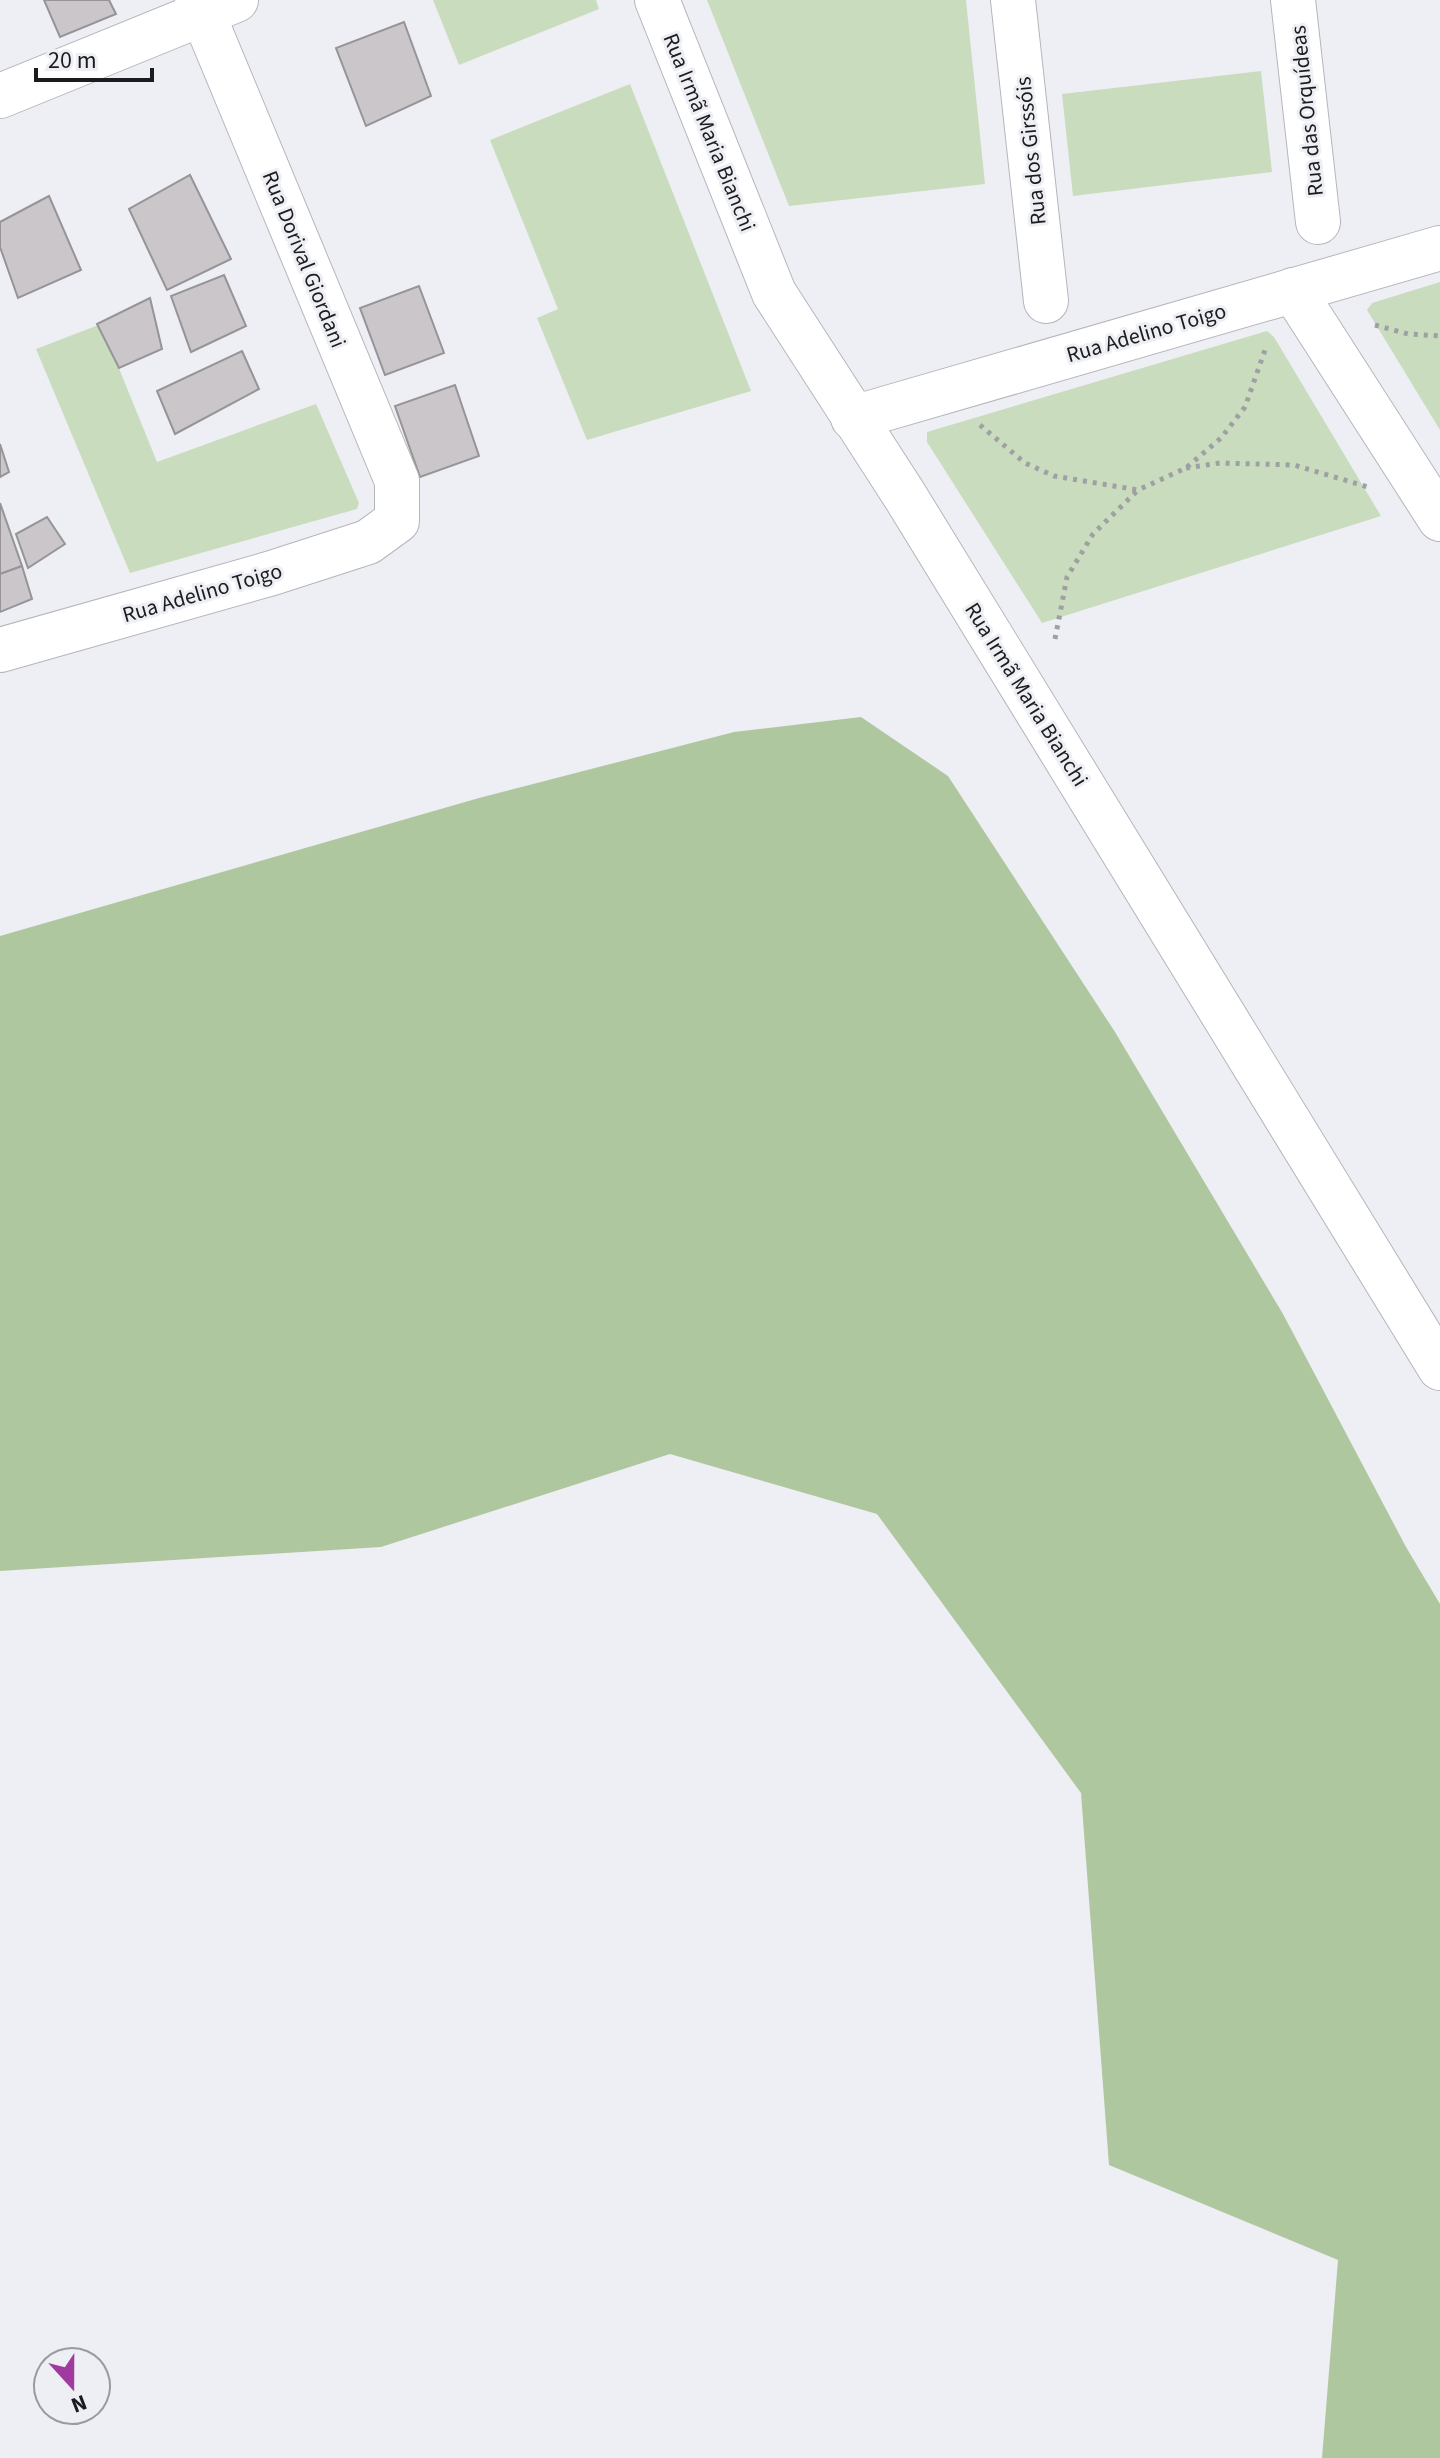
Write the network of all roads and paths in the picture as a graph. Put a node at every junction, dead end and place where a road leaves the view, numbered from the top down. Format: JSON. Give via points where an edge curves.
{"nodes":[{"id":1,"x":657,"y":0,"type":"edge"},
{"id":2,"x":1013,"y":0,"type":"edge"},
{"id":3,"x":1293,"y":0,"type":"edge"},
{"id":4,"x":212,"y":5,"type":"edge"},
{"id":5,"x":0,"y":96,"type":"edge"},
{"id":6,"x":1318,"y":222,"type":"dead end"},
{"id":7,"x":1440,"y":248,"type":"edge"},
{"id":8,"x":1293,"y":290,"type":"junction"},
{"id":9,"x":1046,"y":301,"type":"dead end"},
{"id":10,"x":1375,"y":325,"type":"dead end"},
{"id":11,"x":1440,"y":336,"type":"edge"},
{"id":12,"x":1265,"y":350,"type":"dead end"},
{"id":13,"x":971,"y":416,"type":"dead end"},
{"id":14,"x":853,"y":418,"type":"junction"},
{"id":15,"x":1186,"y":468,"type":"junction"},
{"id":16,"x":1138,"y":490,"type":"junction"},
{"id":17,"x":1377,"y":490,"type":"dead end"},
{"id":18,"x":1440,"y":519,"type":"edge"},
{"id":19,"x":397,"y":521,"type":"joint"},
{"id":20,"x":1055,"y":639,"type":"dead end"},
{"id":21,"x":0,"y":650,"type":"edge"},
{"id":22,"x":1440,"y":1368,"type":"edge"}],
"edges":[{"from":1,"to":14,"type":"street","name":"Rua Irmã Maria Bianchi","via":[[774,293]]},
{"from":2,"to":9,"type":"street","name":"Rua dos Girssóis"},
{"from":3,"to":6,"type":"street","name":"Rua das Orquídeas"},
{"from":4,"to":5,"type":"street"},
{"from":4,"to":19,"type":"street","name":"Rua Dorival Giordani","via":[[397,481]]},
{"from":7,"to":8,"type":"street","name":"Rua Adelino Toigo"},
{"from":8,"to":14,"type":"street","name":"Rua Adelino Toigo"},
{"from":8,"to":18,"type":"street"},
{"from":10,"to":11,"type":"path"},
{"from":12,"to":15,"type":"path","via":[[1245,407],[1221,438]]},
{"from":13,"to":16,"type":"path","via":[[1025,463],[1054,476]]},
{"from":14,"to":22,"type":"street","name":"Rua Irmã Maria Bianchi"},
{"from":15,"to":16,"type":"path"},
{"from":15,"to":17,"type":"path","via":[[1220,463],[1294,465]]},
{"from":16,"to":20,"type":"path","via":[[1093,534],[1067,577]]},
{"from":19,"to":21,"type":"street","name":"Rua Adelino Toigo","via":[[368,542]]}]}
